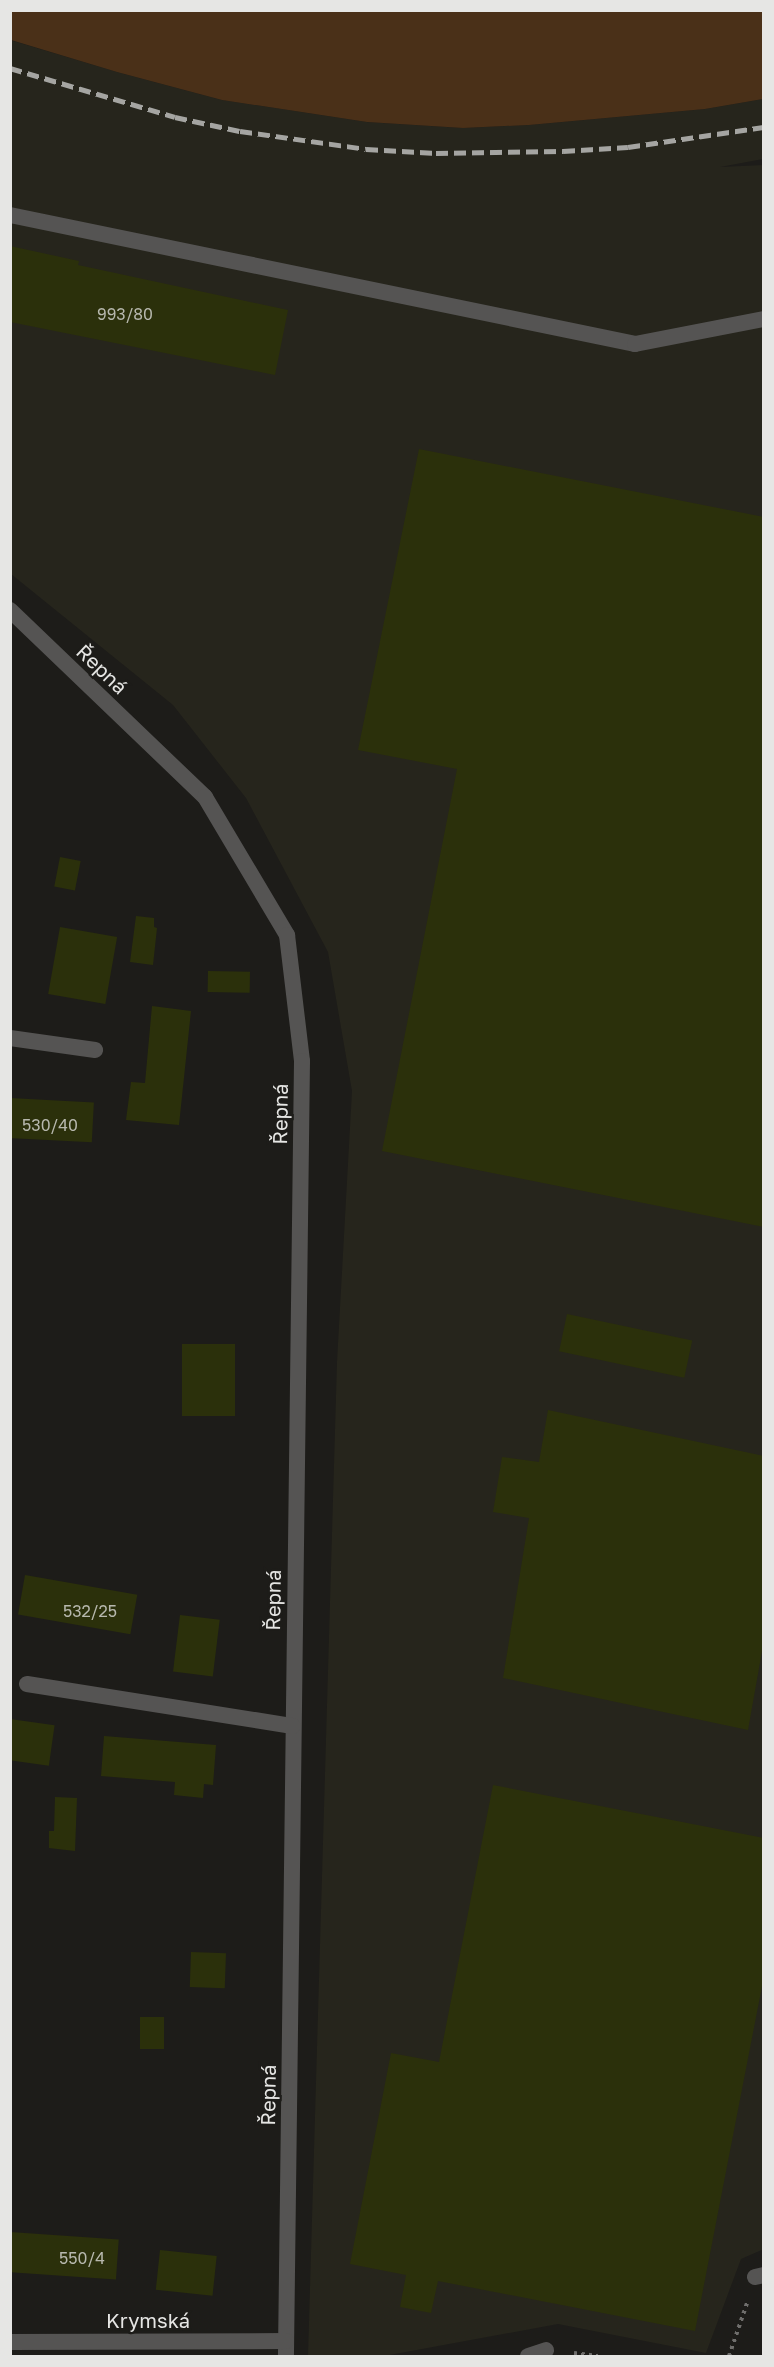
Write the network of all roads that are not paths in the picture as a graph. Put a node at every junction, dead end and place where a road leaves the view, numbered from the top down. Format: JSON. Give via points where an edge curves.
{"nodes":[{"id":1,"x":10,"y":215,"type":"edge"},
{"id":2,"x":764,"y":319,"type":"edge"},
{"id":3,"x":10,"y":610,"type":"edge"},
{"id":4,"x":10,"y":1038,"type":"edge"},
{"id":5,"x":95,"y":1050,"type":"dead end"},
{"id":6,"x":27,"y":1684,"type":"dead end"},
{"id":7,"x":293,"y":1725,"type":"junction"},
{"id":8,"x":10,"y":2342,"type":"edge"},
{"id":9,"x":286,"y":2349,"type":"edge"},
{"id":10,"x":546,"y":2350,"type":"dead end"},
{"id":11,"x":528,"y":2356,"type":"edge"}],
"edges":[{"from":1,"to":2,"type":"street","via":[[635,344]]},
{"from":3,"to":7,"type":"street","name":"Řepná","via":[[205,797],[287,935],[302,1061]]},
{"from":4,"to":5,"type":"street"},
{"from":6,"to":7,"type":"street"},
{"from":7,"to":9,"type":"street","name":"Řepná"},
{"from":8,"to":9,"type":"street","name":"Krymská"},
{"from":10,"to":11,"type":"street"}]}
